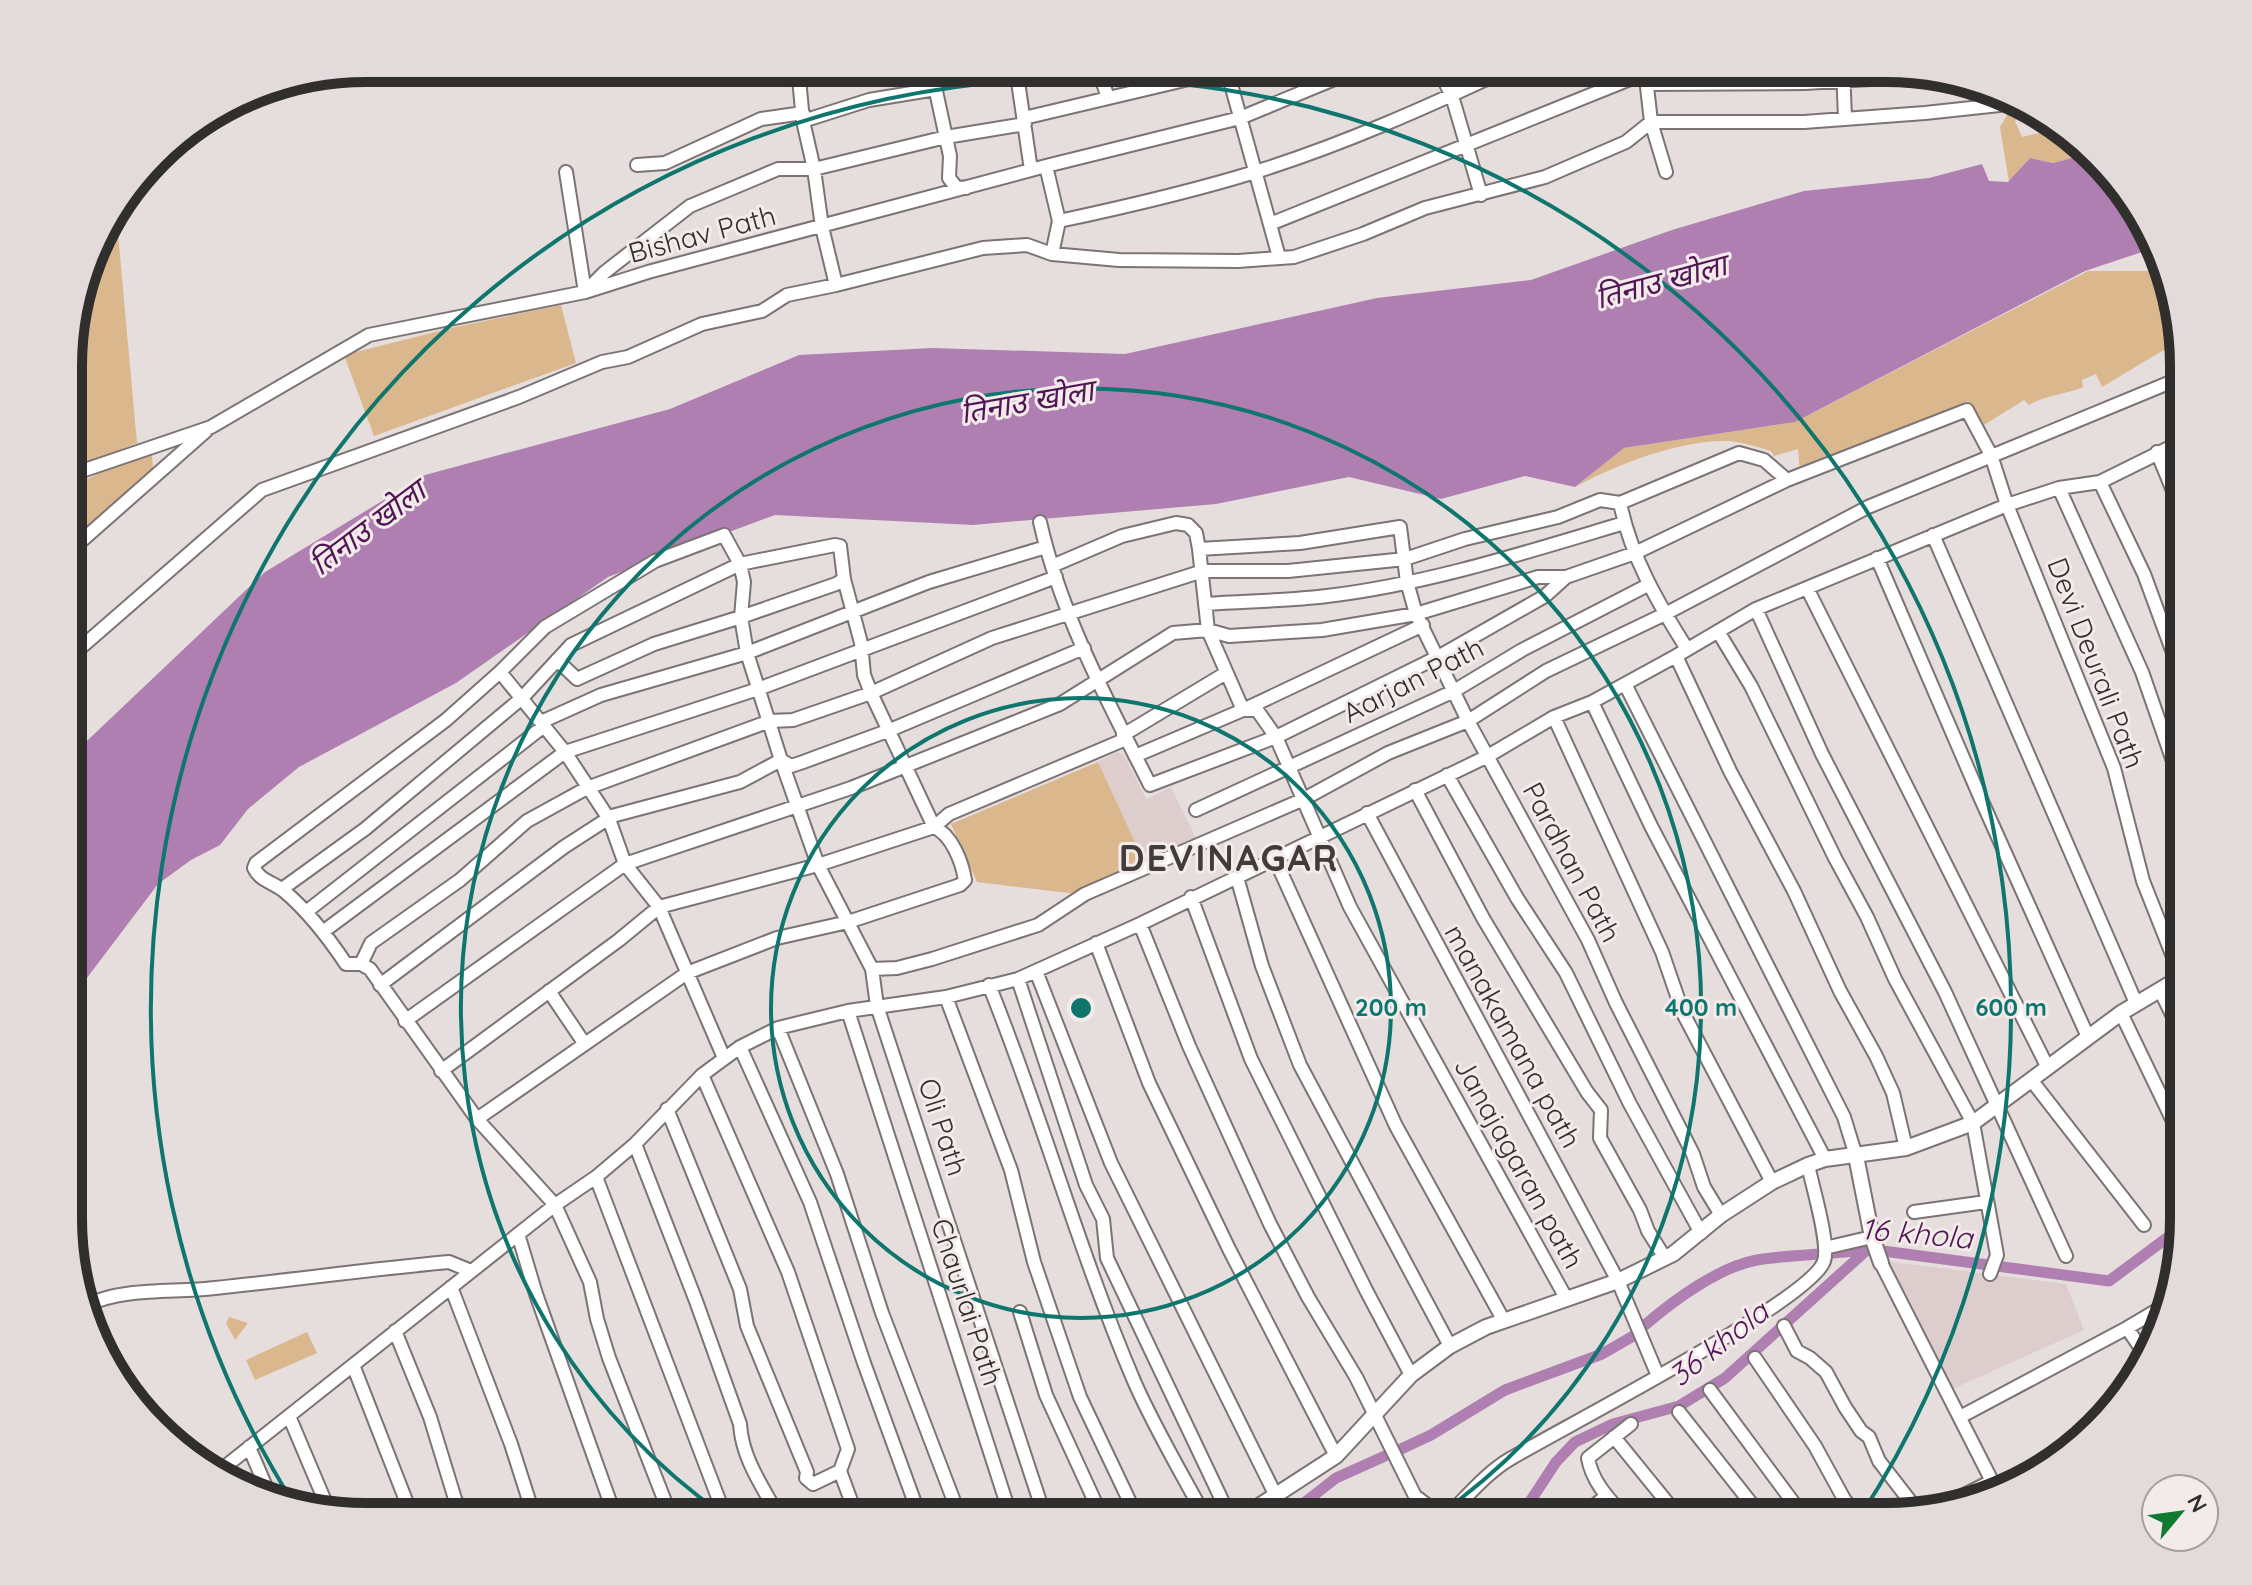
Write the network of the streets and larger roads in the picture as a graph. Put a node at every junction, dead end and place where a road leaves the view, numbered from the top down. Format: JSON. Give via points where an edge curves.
{"nodes":[{"id":1,"x":799,"y":82,"type":"edge"},
{"id":2,"x":934,"y":82,"type":"edge"},
{"id":3,"x":1018,"y":82,"type":"edge"},
{"id":4,"x":1103,"y":82,"type":"edge"},
{"id":5,"x":1155,"y":82,"type":"edge"},
{"id":6,"x":1230,"y":82,"type":"edge"},
{"id":7,"x":1327,"y":82,"type":"edge"},
{"id":8,"x":1445,"y":82,"type":"edge"},
{"id":9,"x":1481,"y":82,"type":"edge"},
{"id":10,"x":1628,"y":82,"type":"edge"},
{"id":11,"x":1647,"y":82,"type":"edge"},
{"id":12,"x":1704,"y":82,"type":"edge"},
{"id":13,"x":1760,"y":82,"type":"edge"},
{"id":14,"x":1843,"y":82,"type":"edge"},
{"id":15,"x":936,"y":89,"type":"junction"},
{"id":16,"x":1452,"y":96,"type":"junction"},
{"id":17,"x":1108,"y":98,"type":"junction"},
{"id":18,"x":1998,"y":105,"type":"edge"},
{"id":19,"x":803,"y":117,"type":"junction"},
{"id":20,"x":1240,"y":118,"type":"junction"},
{"id":21,"x":1845,"y":118,"type":"junction"},
{"id":22,"x":1024,"y":121,"type":"junction"},
{"id":23,"x":1651,"y":122,"type":"junction"},
{"id":24,"x":946,"y":137,"type":"junction"},
{"id":25,"x":1466,"y":146,"type":"junction"},
{"id":26,"x":637,"y":165,"type":"dead end"},
{"id":27,"x":1046,"y":166,"type":"junction"},
{"id":28,"x":814,"y":169,"type":"junction"},
{"id":29,"x":1031,"y":170,"type":"junction"},
{"id":30,"x":566,"y":172,"type":"dead end"},
{"id":31,"x":1255,"y":172,"type":"junction"},
{"id":32,"x":1666,"y":172,"type":"dead end"},
{"id":33,"x":966,"y":188,"type":"junction"},
{"id":34,"x":1481,"y":195,"type":"junction"},
{"id":35,"x":1059,"y":221,"type":"junction"},
{"id":36,"x":1270,"y":224,"type":"junction"},
{"id":37,"x":822,"y":227,"type":"junction"},
{"id":38,"x":1052,"y":254,"type":"junction"},
{"id":39,"x":1279,"y":257,"type":"junction"},
{"id":40,"x":836,"y":285,"type":"junction"},
{"id":41,"x":585,"y":292,"type":"junction"},
{"id":42,"x":2169,"y":383,"type":"edge"},
{"id":43,"x":211,"y":427,"type":"junction"},
{"id":44,"x":2169,"y":447,"type":"edge"},
{"id":45,"x":2157,"y":452,"type":"junction"},
{"id":46,"x":1991,"y":455,"type":"junction"},
{"id":47,"x":82,"y":471,"type":"edge"},
{"id":48,"x":1787,"y":480,"type":"junction"},
{"id":49,"x":2169,"y":481,"type":"edge"},
{"id":50,"x":2100,"y":482,"type":"junction"},
{"id":51,"x":2059,"y":488,"type":"junction"},
{"id":52,"x":1620,"y":503,"type":"junction"},
{"id":53,"x":2007,"y":505,"type":"junction"},
{"id":54,"x":1040,"y":522,"type":"dead end"},
{"id":55,"x":1624,"y":523,"type":"junction"},
{"id":56,"x":1933,"y":535,"type":"junction"},
{"id":57,"x":82,"y":540,"type":"edge"},
{"id":58,"x":1046,"y":547,"type":"junction"},
{"id":59,"x":1199,"y":549,"type":"junction"},
{"id":60,"x":1635,"y":553,"type":"junction"},
{"id":61,"x":1877,"y":558,"type":"junction"},
{"id":62,"x":1405,"y":559,"type":"junction"},
{"id":63,"x":740,"y":564,"type":"junction"},
{"id":64,"x":1203,"y":571,"type":"junction"},
{"id":65,"x":1054,"y":572,"type":"junction"},
{"id":66,"x":1566,"y":577,"type":"junction"},
{"id":67,"x":844,"y":579,"type":"junction"},
{"id":68,"x":1407,"y":582,"type":"junction"},
{"id":69,"x":1648,"y":585,"type":"junction"},
{"id":70,"x":1807,"y":588,"type":"junction"},
{"id":71,"x":1206,"y":604,"type":"junction"},
{"id":72,"x":1756,"y":609,"type":"junction"},
{"id":73,"x":853,"y":611,"type":"junction"},
{"id":74,"x":1665,"y":614,"type":"junction"},
{"id":75,"x":1070,"y":615,"type":"junction"},
{"id":76,"x":741,"y":617,"type":"junction"},
{"id":77,"x":1420,"y":619,"type":"junction"},
{"id":78,"x":1208,"y":630,"type":"junction"},
{"id":79,"x":1719,"y":633,"type":"junction"},
{"id":80,"x":2169,"y":643,"type":"edge"},
{"id":81,"x":82,"y":646,"type":"edge"},
{"id":82,"x":1084,"y":648,"type":"junction"},
{"id":83,"x":861,"y":650,"type":"junction"},
{"id":84,"x":747,"y":653,"type":"junction"},
{"id":85,"x":1682,"y":653,"type":"junction"},
{"id":86,"x":1438,"y":657,"type":"junction"},
{"id":87,"x":557,"y":660,"type":"junction"},
{"id":88,"x":500,"y":672,"type":"junction"},
{"id":89,"x":1226,"y":673,"type":"junction"},
{"id":90,"x":1097,"y":683,"type":"junction"},
{"id":91,"x":1625,"y":684,"type":"junction"},
{"id":92,"x":758,"y":689,"type":"junction"},
{"id":93,"x":1454,"y":691,"type":"junction"},
{"id":94,"x":871,"y":693,"type":"junction"},
{"id":95,"x":522,"y":698,"type":"junction"},
{"id":96,"x":1592,"y":702,"type":"junction"},
{"id":97,"x":1243,"y":710,"type":"junction"},
{"id":98,"x":1554,"y":717,"type":"junction"},
{"id":99,"x":770,"y":721,"type":"junction"},
{"id":100,"x":1468,"y":721,"type":"junction"},
{"id":101,"x":543,"y":724,"type":"junction"},
{"id":102,"x":890,"y":730,"type":"junction"},
{"id":103,"x":1124,"y":737,"type":"junction"},
{"id":104,"x":1276,"y":737,"type":"junction"},
{"id":105,"x":2169,"y":751,"type":"edge"},
{"id":106,"x":565,"y":752,"type":"junction"},
{"id":107,"x":1135,"y":756,"type":"junction"},
{"id":108,"x":1488,"y":756,"type":"junction"},
{"id":109,"x":781,"y":760,"type":"junction"},
{"id":110,"x":907,"y":766,"type":"junction"},
{"id":111,"x":1288,"y":766,"type":"junction"},
{"id":112,"x":1447,"y":775,"type":"junction"},
{"id":113,"x":587,"y":788,"type":"junction"},
{"id":114,"x":1415,"y":790,"type":"junction"},
{"id":115,"x":1304,"y":799,"type":"junction"},
{"id":116,"x":796,"y":804,"type":"junction"},
{"id":117,"x":1196,"y":810,"type":"dead end"},
{"id":118,"x":1367,"y":813,"type":"junction"},
{"id":119,"x":609,"y":819,"type":"junction"},
{"id":120,"x":934,"y":827,"type":"junction"},
{"id":121,"x":1321,"y":837,"type":"junction"},
{"id":122,"x":1275,"y":859,"type":"junction"},
{"id":123,"x":625,"y":864,"type":"junction"},
{"id":124,"x":818,"y":865,"type":"junction"},
{"id":125,"x":1237,"y":877,"type":"junction"},
{"id":126,"x":282,"y":889,"type":"junction"},
{"id":127,"x":1191,"y":897,"type":"junction"},
{"id":128,"x":659,"y":907,"type":"junction"},
{"id":129,"x":306,"y":912,"type":"junction"},
{"id":130,"x":848,"y":922,"type":"junction"},
{"id":131,"x":1140,"y":924,"type":"junction"},
{"id":132,"x":324,"y":931,"type":"junction"},
{"id":133,"x":1096,"y":943,"type":"junction"},
{"id":134,"x":2170,"y":946,"type":"edge"},
{"id":135,"x":361,"y":964,"type":"junction"},
{"id":136,"x":872,"y":969,"type":"junction"},
{"id":137,"x":1036,"y":971,"type":"junction"},
{"id":138,"x":687,"y":973,"type":"junction"},
{"id":139,"x":1018,"y":979,"type":"junction"},
{"id":140,"x":2170,"y":984,"type":"edge"},
{"id":141,"x":380,"y":985,"type":"junction"},
{"id":142,"x":989,"y":985,"type":"junction"},
{"id":143,"x":2160,"y":990,"type":"junction"},
{"id":144,"x":549,"y":991,"type":"junction"},
{"id":145,"x":946,"y":997,"type":"junction"},
{"id":146,"x":2136,"y":1003,"type":"junction"},
{"id":147,"x":877,"y":1006,"type":"junction"},
{"id":148,"x":2170,"y":1010,"type":"edge"},
{"id":149,"x":848,"y":1011,"type":"junction"},
{"id":150,"x":2121,"y":1013,"type":"junction"},
{"id":151,"x":405,"y":1021,"type":"junction"},
{"id":152,"x":778,"y":1028,"type":"junction"},
{"id":153,"x":2088,"y":1037,"type":"junction"},
{"id":154,"x":584,"y":1043,"type":"junction"},
{"id":155,"x":740,"y":1047,"type":"junction"},
{"id":156,"x":724,"y":1058,"type":"junction"},
{"id":157,"x":2048,"y":1068,"type":"junction"},
{"id":158,"x":441,"y":1071,"type":"junction"},
{"id":159,"x":702,"y":1075,"type":"junction"},
{"id":160,"x":2032,"y":1081,"type":"junction"},
{"id":161,"x":1998,"y":1104,"type":"junction"},
{"id":162,"x":667,"y":1109,"type":"junction"},
{"id":163,"x":2170,"y":1115,"type":"edge"},
{"id":164,"x":477,"y":1119,"type":"junction"},
{"id":165,"x":1973,"y":1123,"type":"junction"},
{"id":166,"x":635,"y":1144,"type":"junction"},
{"id":167,"x":1906,"y":1148,"type":"junction"},
{"id":168,"x":1856,"y":1156,"type":"junction"},
{"id":169,"x":1825,"y":1159,"type":"junction"},
{"id":170,"x":1808,"y":1165,"type":"junction"},
{"id":171,"x":596,"y":1177,"type":"junction"},
{"id":172,"x":1772,"y":1182,"type":"junction"},
{"id":173,"x":1986,"y":1202,"type":"junction"},
{"id":174,"x":555,"y":1205,"type":"junction"},
{"id":175,"x":1914,"y":1212,"type":"dead end"},
{"id":176,"x":1721,"y":1215,"type":"junction"},
{"id":177,"x":2144,"y":1225,"type":"dead end"},
{"id":178,"x":1701,"y":1233,"type":"junction"},
{"id":179,"x":518,"y":1234,"type":"junction"},
{"id":180,"x":1873,"y":1240,"type":"junction"},
{"id":181,"x":1825,"y":1248,"type":"junction"},
{"id":182,"x":2066,"y":1256,"type":"dead end"},
{"id":183,"x":1665,"y":1258,"type":"junction"},
{"id":184,"x":1881,"y":1263,"type":"joint"},
{"id":185,"x":471,"y":1271,"type":"junction"},
{"id":186,"x":1990,"y":1274,"type":"dead end"},
{"id":187,"x":1618,"y":1281,"type":"junction"},
{"id":188,"x":451,"y":1287,"type":"junction"},
{"id":189,"x":1566,"y":1298,"type":"junction"},
{"id":190,"x":95,"y":1301,"type":"edge"},
{"id":191,"x":1020,"y":1312,"type":"dead end"},
{"id":192,"x":2154,"y":1312,"type":"edge"},
{"id":193,"x":1504,"y":1321,"type":"junction"},
{"id":194,"x":1784,"y":1326,"type":"dead end"},
{"id":195,"x":2127,"y":1328,"type":"junction"},
{"id":196,"x":395,"y":1331,"type":"junction"},
{"id":197,"x":1450,"y":1346,"type":"junction"},
{"id":198,"x":2140,"y":1347,"type":"edge"},
{"id":199,"x":1755,"y":1358,"type":"dead end"},
{"id":200,"x":353,"y":1365,"type":"junction"},
{"id":201,"x":1411,"y":1375,"type":"junction"},
{"id":202,"x":1658,"y":1376,"type":"junction"},
{"id":203,"x":1710,"y":1390,"type":"dead end"},
{"id":204,"x":1679,"y":1412,"type":"dead end"},
{"id":205,"x":1374,"y":1415,"type":"junction"},
{"id":206,"x":289,"y":1416,"type":"junction"},
{"id":207,"x":1960,"y":1417,"type":"junction"},
{"id":208,"x":1631,"y":1424,"type":"dead end"},
{"id":209,"x":1614,"y":1437,"type":"junction"},
{"id":210,"x":249,"y":1447,"type":"junction"},
{"id":211,"x":1336,"y":1456,"type":"junction"},
{"id":212,"x":229,"y":1467,"type":"edge"},
{"id":213,"x":840,"y":1471,"type":"junction"},
{"id":214,"x":1992,"y":1482,"type":"edge"},
{"id":215,"x":265,"y":1484,"type":"edge"},
{"id":216,"x":1276,"y":1496,"type":"junction"},
{"id":217,"x":1606,"y":1496,"type":"junction"},
{"id":218,"x":325,"y":1500,"type":"edge"},
{"id":219,"x":1911,"y":1502,"type":"edge"},
{"id":220,"x":407,"y":1503,"type":"edge"},
{"id":221,"x":457,"y":1503,"type":"edge"},
{"id":222,"x":530,"y":1503,"type":"edge"},
{"id":223,"x":610,"y":1503,"type":"edge"},
{"id":224,"x":666,"y":1503,"type":"edge"},
{"id":225,"x":720,"y":1503,"type":"edge"},
{"id":226,"x":771,"y":1503,"type":"edge"},
{"id":227,"x":852,"y":1503,"type":"edge"},
{"id":228,"x":915,"y":1503,"type":"edge"},
{"id":229,"x":955,"y":1503,"type":"edge"},
{"id":230,"x":1006,"y":1503,"type":"edge"},
{"id":231,"x":1040,"y":1503,"type":"edge"},
{"id":232,"x":1096,"y":1503,"type":"edge"},
{"id":233,"x":1130,"y":1503,"type":"edge"},
{"id":234,"x":1198,"y":1503,"type":"edge"},
{"id":235,"x":1223,"y":1503,"type":"edge"},
{"id":236,"x":1265,"y":1503,"type":"edge"},
{"id":237,"x":1425,"y":1503,"type":"edge"},
{"id":238,"x":1460,"y":1503,"type":"edge"},
{"id":239,"x":1598,"y":1503,"type":"edge"},
{"id":240,"x":1612,"y":1503,"type":"edge"},
{"id":241,"x":1668,"y":1503,"type":"edge"},
{"id":242,"x":1751,"y":1503,"type":"edge"},
{"id":243,"x":1794,"y":1503,"type":"edge"},
{"id":244,"x":1847,"y":1503,"type":"edge"}],
"edges":[{"from":1,"to":19,"type":"street"},
{"from":2,"to":15,"type":"street"},
{"from":3,"to":22,"type":"street"},
{"from":4,"to":17,"type":"street"},
{"from":5,"to":17,"type":"street"},
{"from":6,"to":20,"type":"street"},
{"from":7,"to":20,"type":"street","name":"Bishav Path"},
{"from":8,"to":16,"type":"street"},
{"from":9,"to":16,"type":"street"},
{"from":10,"to":25,"type":"street"},
{"from":11,"to":23,"type":"street"},
{"from":12,"to":13,"type":"street"},
{"from":14,"to":21,"type":"street"},
{"from":15,"to":19,"type":"street"},
{"from":15,"to":24,"type":"street"},
{"from":16,"to":25,"type":"street"},
{"from":16,"to":31,"type":"street"},
{"from":17,"to":22,"type":"street"},
{"from":18,"to":21,"type":"street"},
{"from":19,"to":26,"type":"street","via":[[761,119],[665,163]]},
{"from":19,"to":28,"type":"street"},
{"from":20,"to":27,"type":"street","name":"Bishav Path"},
{"from":20,"to":31,"type":"street"},
{"from":21,"to":23,"type":"street"},
{"from":22,"to":24,"type":"street"},
{"from":22,"to":29,"type":"street"},
{"from":23,"to":32,"type":"street"},
{"from":23,"to":34,"type":"street","via":[[1612,149],[1545,177]]},
{"from":24,"to":28,"type":"street"},
{"from":24,"to":33,"type":"street","via":[[949,178],[956,187]]},
{"from":25,"to":34,"type":"street"},
{"from":25,"to":36,"type":"street"},
{"from":27,"to":29,"type":"street","name":"Bishav Path"},
{"from":27,"to":35,"type":"street"},
{"from":28,"to":37,"type":"street"},
{"from":28,"to":41,"type":"street","via":[[778,169],[690,206]]},
{"from":29,"to":33,"type":"street","name":"Bishav Path"},
{"from":30,"to":41,"type":"street"},
{"from":31,"to":35,"type":"street"},
{"from":31,"to":36,"type":"street"},
{"from":33,"to":37,"type":"street","name":"Bishav Path"},
{"from":34,"to":39,"type":"street","via":[[1425,208],[1313,252]]},
{"from":35,"to":38,"type":"street"},
{"from":36,"to":39,"type":"street"},
{"from":37,"to":40,"type":"street"},
{"from":37,"to":41,"type":"street","name":"Bishav Path"},
{"from":38,"to":39,"type":"street","via":[[1119,260]]},
{"from":38,"to":40,"type":"street","via":[[1027,245],[983,248]]},
{"from":40,"to":81,"type":"street","via":[[787,295],[762,311],[702,324],[628,357],[602,362],[262,490]]},
{"from":41,"to":43,"type":"street","name":"Bishav Path","via":[[369,335]]},
{"from":42,"to":46,"type":"street"},
{"from":43,"to":47,"type":"street","name":"Bishav Path"},
{"from":43,"to":57,"type":"street"},
{"from":44,"to":45,"type":"street"},
{"from":45,"to":49,"type":"street"},
{"from":45,"to":50,"type":"street"},
{"from":46,"to":48,"type":"street","name":"Devi Deurali Path","via":[[1967,410]]},
{"from":46,"to":53,"type":"street","name":"Devi Deurali Path"},
{"from":46,"to":74,"type":"street","via":[[1868,507]]},
{"from":48,"to":52,"type":"street","via":[[1764,460],[1739,453]]},
{"from":48,"to":60,"type":"street"},
{"from":50,"to":51,"type":"street"},
{"from":50,"to":80,"type":"street"},
{"from":51,"to":53,"type":"street"},
{"from":51,"to":105,"type":"street","via":[[2142,672]]},
{"from":52,"to":55,"type":"street"},
{"from":52,"to":62,"type":"street","via":[[1600,500],[1558,517]]},
{"from":53,"to":56,"type":"street"},
{"from":53,"to":134,"type":"street","name":"Devi Deurali Path","via":[[2114,768],[2143,881]]},
{"from":54,"to":58,"type":"street"},
{"from":55,"to":60,"type":"street"},
{"from":55,"to":68,"type":"street"},
{"from":56,"to":61,"type":"street"},
{"from":56,"to":146,"type":"street"},
{"from":58,"to":65,"type":"street"},
{"from":58,"to":73,"type":"street"},
{"from":59,"to":62,"type":"street","name":"Pardhan Path","via":[[1300,543],[1400,527]]},
{"from":59,"to":64,"type":"street"},
{"from":59,"to":65,"type":"street","via":[[1196,533],[1176,523],[1122,536]]},
{"from":60,"to":66,"type":"street"},
{"from":60,"to":69,"type":"street"},
{"from":61,"to":70,"type":"street"},
{"from":61,"to":153,"type":"street"},
{"from":62,"to":64,"type":"street","via":[[1288,571]]},
{"from":62,"to":68,"type":"street","name":"Pardhan Path"},
{"from":63,"to":67,"type":"street","via":[[835,545],[843,551]]},
{"from":63,"to":76,"type":"street","name":"Oli Path"},
{"from":63,"to":87,"type":"street","via":[[571,645]]},
{"from":63,"to":88,"type":"street","via":[[724,535],[655,561],[545,627]]},
{"from":64,"to":71,"type":"street"},
{"from":64,"to":75,"type":"street"},
{"from":65,"to":75,"type":"street"},
{"from":65,"to":83,"type":"street"},
{"from":66,"to":77,"type":"street","via":[[1538,577]]},
{"from":66,"to":86,"type":"street","via":[[1545,596]]},
{"from":67,"to":73,"type":"street"},
{"from":67,"to":76,"type":"street"},
{"from":68,"to":71,"type":"street","via":[[1328,596]]},
{"from":68,"to":77,"type":"street","name":"Pardhan Path"},
{"from":69,"to":74,"type":"street"},
{"from":69,"to":93,"type":"street","name":"Aarjan Path"},
{"from":70,"to":72,"type":"street"},
{"from":70,"to":157,"type":"street"},
{"from":71,"to":78,"type":"street"},
{"from":72,"to":79,"type":"street"},
{"from":72,"to":161,"type":"street","via":[[1822,754]]},
{"from":73,"to":83,"type":"street"},
{"from":73,"to":84,"type":"street"},
{"from":74,"to":85,"type":"street"},
{"from":74,"to":100,"type":"street","via":[[1546,671]]},
{"from":75,"to":82,"type":"street"},
{"from":75,"to":94,"type":"street","via":[[992,638]]},
{"from":76,"to":84,"type":"street","name":"Oli Path"},
{"from":76,"to":87,"type":"street","via":[[654,644],[577,679]]},
{"from":77,"to":78,"type":"street","via":[[1229,636]]},
{"from":77,"to":86,"type":"street","name":"Pardhan Path"},
{"from":77,"to":97,"type":"street"},
{"from":78,"to":89,"type":"street"},
{"from":78,"to":90,"type":"street","via":[[1173,633]]},
{"from":79,"to":85,"type":"street"},
{"from":79,"to":165,"type":"street","via":[[1751,686],[1895,979]]},
{"from":82,"to":90,"type":"street"},
{"from":82,"to":102,"type":"street"},
{"from":83,"to":92,"type":"street"},
{"from":83,"to":94,"type":"street"},
{"from":84,"to":92,"type":"street","name":"Oli Path"},
{"from":84,"to":101,"type":"street","via":[[601,695]]},
{"from":85,"to":91,"type":"street"},
{"from":85,"to":167,"type":"street","via":[[1730,771],[1893,1093]]},
{"from":86,"to":93,"type":"street","name":"Pardhan Path"},
{"from":86,"to":104,"type":"street"},
{"from":87,"to":95,"type":"street"},
{"from":88,"to":95,"type":"street"},
{"from":88,"to":126,"type":"street","via":[[446,720],[256,863],[258,876]]},
{"from":89,"to":97,"type":"street"},
{"from":89,"to":103,"type":"street"},
{"from":90,"to":103,"type":"street"},
{"from":90,"to":110,"type":"street","via":[[1060,704]]},
{"from":91,"to":96,"type":"street"},
{"from":91,"to":168,"type":"street","via":[[1844,1117]]},
{"from":92,"to":99,"type":"street","name":"Oli Path"},
{"from":92,"to":106,"type":"street"},
{"from":93,"to":100,"type":"street","name":"Pardhan Path"},
{"from":93,"to":111,"type":"street","name":"Aarjan Path"},
{"from":94,"to":99,"type":"street","via":[[793,720]]},
{"from":94,"to":102,"type":"street"},
{"from":95,"to":101,"type":"street"},
{"from":95,"to":126,"type":"street","via":[[365,829]]},
{"from":96,"to":98,"type":"street"},
{"from":96,"to":169,"type":"street"},
{"from":97,"to":104,"type":"street","via":[[1257,710]]},
{"from":97,"to":107,"type":"street"},
{"from":98,"to":108,"type":"street"},
{"from":98,"to":172,"type":"street","via":[[1662,952],[1683,1013]]},
{"from":99,"to":109,"type":"street","name":"Oli Path"},
{"from":99,"to":113,"type":"street"},
{"from":100,"to":108,"type":"street","name":"Pardhan Path"},
{"from":100,"to":115,"type":"street","via":[[1388,753]]},
{"from":101,"to":106,"type":"street"},
{"from":101,"to":129,"type":"street"},
{"from":102,"to":109,"type":"street","via":[[791,766]]},
{"from":102,"to":110,"type":"street"},
{"from":103,"to":107,"type":"street"},
{"from":103,"to":120,"type":"street","via":[[949,814]]},
{"from":104,"to":107,"type":"street","via":[[1150,785]]},
{"from":104,"to":111,"type":"street","name":"Janajagaran path"},
{"from":106,"to":113,"type":"street"},
{"from":106,"to":132,"type":"street"},
{"from":108,"to":112,"type":"street"},
{"from":108,"to":176,"type":"street","name":"Pardhan Path","via":[[1588,940]]},
{"from":109,"to":116,"type":"street","name":"Oli Path"},
{"from":109,"to":119,"type":"street","via":[[740,782]]},
{"from":110,"to":116,"type":"street"},
{"from":110,"to":120,"type":"street"},
{"from":111,"to":115,"type":"street","name":"Janajagaran path"},
{"from":111,"to":117,"type":"street","name":"Aarjan Path"},
{"from":112,"to":114,"type":"street"},
{"from":112,"to":178,"type":"street","via":[[1566,973]]},
{"from":113,"to":119,"type":"street"},
{"from":113,"to":135,"type":"street","via":[[527,821],[460,880],[371,943]]},
{"from":114,"to":118,"type":"street"},
{"from":114,"to":183,"type":"street","via":[[1483,918],[1601,1110],[1600,1138]]},
{"from":115,"to":121,"type":"street","name":"Janajagaran path"},
{"from":115,"to":136,"type":"street","via":[[1085,894],[1038,925],[932,959]]},
{"from":116,"to":123,"type":"street"},
{"from":116,"to":124,"type":"street","name":"Oli Path"},
{"from":118,"to":121,"type":"street"},
{"from":118,"to":187,"type":"street","name":"manakamana path"},
{"from":119,"to":123,"type":"street"},
{"from":119,"to":141,"type":"street"},
{"from":120,"to":124,"type":"street"},
{"from":120,"to":130,"type":"street","via":[[953,847],[965,880]]},
{"from":121,"to":122,"type":"street"},
{"from":121,"to":189,"type":"street","name":"Janajagaran path","via":[[1350,907]]},
{"from":122,"to":125,"type":"street"},
{"from":122,"to":193,"type":"street","via":[[1396,1126]]},
{"from":123,"to":128,"type":"street"},
{"from":123,"to":151,"type":"street"},
{"from":124,"to":128,"type":"street"},
{"from":124,"to":130,"type":"street","name":"Oli Path"},
{"from":125,"to":127,"type":"street"},
{"from":125,"to":197,"type":"street","via":[[1262,966],[1300,1065]]},
{"from":126,"to":129,"type":"street"},
{"from":127,"to":131,"type":"street"},
{"from":127,"to":201,"type":"street","via":[[1251,1059]]},
{"from":128,"to":138,"type":"street"},
{"from":128,"to":144,"type":"street"},
{"from":129,"to":132,"type":"street"},
{"from":130,"to":136,"type":"street","name":"Oli Path"},
{"from":130,"to":138,"type":"street","via":[[777,938]]},
{"from":131,"to":133,"type":"street"},
{"from":131,"to":205,"type":"street","via":[[1270,1224]]},
{"from":132,"to":135,"type":"street","via":[[346,964]]},
{"from":133,"to":137,"type":"street"},
{"from":133,"to":211,"type":"street","via":[[1149,1083]]},
{"from":135,"to":141,"type":"street"},
{"from":136,"to":147,"type":"street","name":"Oli Path"},
{"from":137,"to":139,"type":"street"},
{"from":137,"to":216,"type":"street","via":[[1111,1163]]},
{"from":138,"to":154,"type":"street"},
{"from":138,"to":156,"type":"street"},
{"from":139,"to":142,"type":"street"},
{"from":139,"to":235,"type":"street","via":[[1086,1185],[1103,1219],[1107,1258]]},
{"from":140,"to":143,"type":"street"},
{"from":141,"to":151,"type":"street"},
{"from":142,"to":145,"type":"street"},
{"from":142,"to":234,"type":"street","via":[[1135,1384]]},
{"from":143,"to":146,"type":"street"},
{"from":143,"to":148,"type":"street"},
{"from":144,"to":154,"type":"street"},
{"from":144,"to":158,"type":"street"},
{"from":145,"to":147,"type":"street"},
{"from":145,"to":233,"type":"street","via":[[1011,1170],[1034,1262],[1080,1397]]},
{"from":146,"to":150,"type":"street"},
{"from":147,"to":149,"type":"street"},
{"from":147,"to":231,"type":"street","name":"Oli Path"},
{"from":149,"to":152,"type":"street"},
{"from":149,"to":230,"type":"street","name":"Chaurlai Path"},
{"from":150,"to":153,"type":"street"},
{"from":150,"to":163,"type":"street"},
{"from":151,"to":158,"type":"street"},
{"from":152,"to":155,"type":"street"},
{"from":152,"to":229,"type":"street","via":[[837,1174],[882,1313]]},
{"from":153,"to":157,"type":"street"},
{"from":154,"to":164,"type":"street"},
{"from":155,"to":156,"type":"street"},
{"from":155,"to":228,"type":"street","via":[[810,1202]]},
{"from":156,"to":159,"type":"street"},
{"from":157,"to":160,"type":"street"},
{"from":158,"to":164,"type":"street"},
{"from":159,"to":162,"type":"street"},
{"from":159,"to":213,"type":"street","via":[[788,1272],[848,1449]]},
{"from":160,"to":161,"type":"street"},
{"from":160,"to":177,"type":"street"},
{"from":161,"to":165,"type":"street"},
{"from":161,"to":182,"type":"street"},
{"from":162,"to":166,"type":"street"},
{"from":162,"to":213,"type":"street","via":[[740,1289],[747,1326],[806,1478],[813,1484]]},
{"from":164,"to":174,"type":"street"},
{"from":165,"to":167,"type":"street"},
{"from":165,"to":173,"type":"street"},
{"from":166,"to":171,"type":"street"},
{"from":166,"to":226,"type":"street","via":[[701,1315],[741,1440]]},
{"from":167,"to":168,"type":"street"},
{"from":168,"to":169,"type":"street"},
{"from":168,"to":180,"type":"street"},
{"from":169,"to":170,"type":"street"},
{"from":170,"to":172,"type":"street"},
{"from":170,"to":181,"type":"street"},
{"from":171,"to":174,"type":"street"},
{"from":171,"to":225,"type":"street"},
{"from":172,"to":176,"type":"street"},
{"from":173,"to":175,"type":"street"},
{"from":173,"to":186,"type":"street","via":[[1997,1255]]},
{"from":174,"to":179,"type":"street"},
{"from":174,"to":224,"type":"street","via":[[590,1282],[609,1358]]},
{"from":176,"to":178,"type":"street"},
{"from":178,"to":183,"type":"street"},
{"from":179,"to":185,"type":"street"},
{"from":179,"to":223,"type":"street"},
{"from":180,"to":181,"type":"street"},
{"from":180,"to":184,"type":"street"},
{"from":181,"to":202,"type":"street","via":[[1824,1263],[1810,1278]]},
{"from":183,"to":187,"type":"street"},
{"from":184,"to":207,"type":"street"},
{"from":185,"to":188,"type":"street"},
{"from":185,"to":190,"type":"street","via":[[449,1262]]},
{"from":187,"to":189,"type":"street"},
{"from":187,"to":202,"type":"street","name":"manakamana path"},
{"from":188,"to":196,"type":"street"},
{"from":188,"to":222,"type":"street"},
{"from":189,"to":193,"type":"street"},
{"from":191,"to":232,"type":"street","via":[[1046,1395]]},
{"from":192,"to":195,"type":"street"},
{"from":193,"to":197,"type":"street"},
{"from":194,"to":219,"type":"street","via":[[1797,1351],[1826,1372],[1879,1461]]},
{"from":195,"to":198,"type":"street"},
{"from":195,"to":207,"type":"street"},
{"from":196,"to":200,"type":"street"},
{"from":196,"to":221,"type":"street"},
{"from":197,"to":201,"type":"street"},
{"from":199,"to":244,"type":"street"},
{"from":200,"to":206,"type":"street"},
{"from":200,"to":220,"type":"street"},
{"from":201,"to":205,"type":"street"},
{"from":202,"to":238,"type":"street","via":[[1506,1461]]},
{"from":203,"to":243,"type":"street"},
{"from":204,"to":242,"type":"street"},
{"from":205,"to":211,"type":"street"},
{"from":205,"to":237,"type":"street","via":[[1415,1496]]},
{"from":206,"to":210,"type":"street"},
{"from":206,"to":218,"type":"street"},
{"from":207,"to":214,"type":"street"},
{"from":208,"to":209,"type":"street"},
{"from":209,"to":217,"type":"street","via":[[1588,1458]]},
{"from":209,"to":241,"type":"street"},
{"from":210,"to":212,"type":"street"},
{"from":210,"to":215,"type":"street"},
{"from":211,"to":216,"type":"street"},
{"from":213,"to":227,"type":"street"},
{"from":216,"to":236,"type":"street"},
{"from":217,"to":239,"type":"street"},
{"from":217,"to":240,"type":"street"}]}
